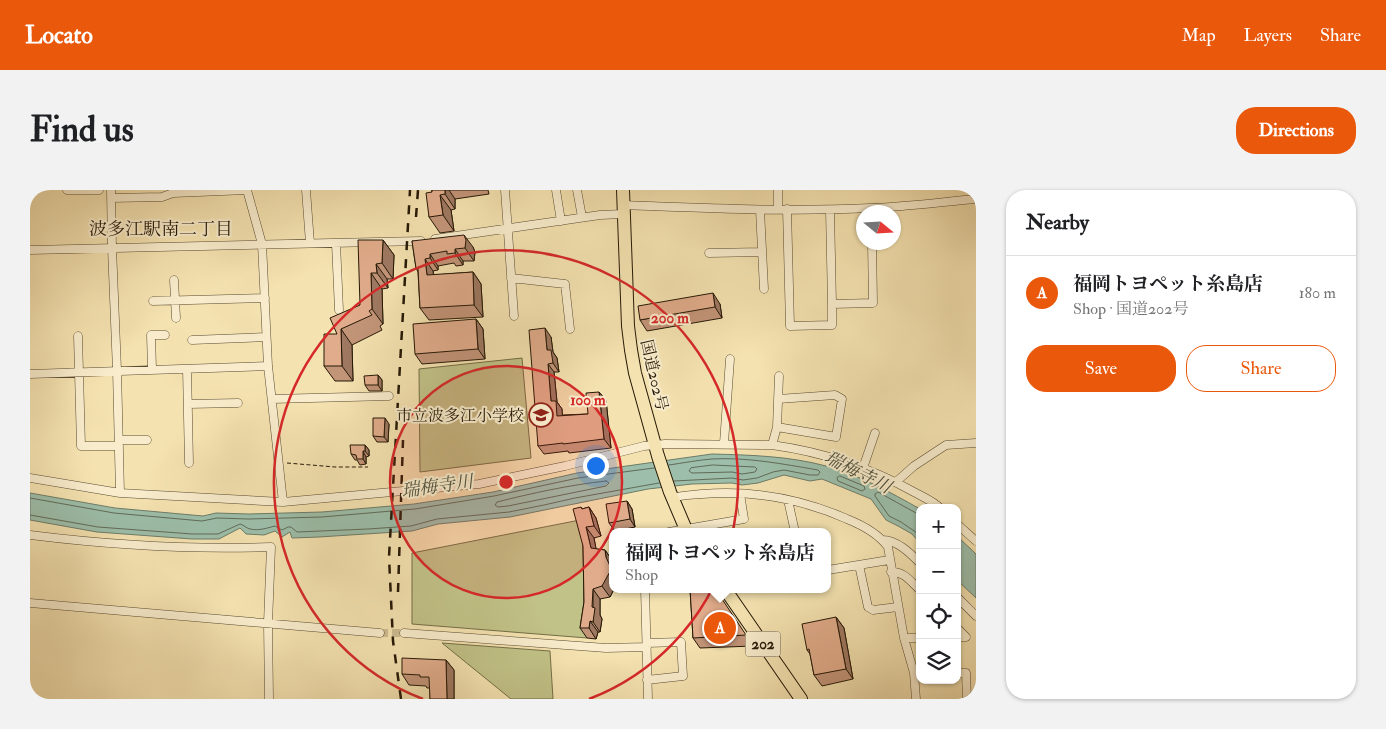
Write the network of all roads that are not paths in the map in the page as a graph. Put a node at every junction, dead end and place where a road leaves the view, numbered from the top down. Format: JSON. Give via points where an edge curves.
{"nodes":[{"id":1,"x":67,"y":190,"type":"edge"},
{"id":2,"x":75,"y":190,"type":"edge"},
{"id":3,"x":98,"y":190,"type":"edge"},
{"id":4,"x":247,"y":190,"type":"edge"},
{"id":5,"x":306,"y":190,"type":"edge"},
{"id":6,"x":505,"y":190,"type":"edge"},
{"id":7,"x":556,"y":190,"type":"edge"},
{"id":8,"x":578,"y":190,"type":"edge"},
{"id":9,"x":623,"y":190,"type":"edge"},
{"id":10,"x":778,"y":190,"type":"edge"},
{"id":11,"x":111,"y":194,"type":"edge"},
{"id":12,"x":976,"y":199,"type":"edge"},
{"id":13,"x":901,"y":207,"type":"edge"},
{"id":14,"x":623,"y":210,"type":"junction"},
{"id":15,"x":760,"y":210,"type":"junction"},
{"id":16,"x":778,"y":210,"type":"junction"},
{"id":17,"x":787,"y":210,"type":"junction"},
{"id":18,"x":830,"y":210,"type":"junction"},
{"id":19,"x":856,"y":210,"type":"edge"},
{"id":20,"x":582,"y":218,"type":"junction"},
{"id":21,"x":561,"y":221,"type":"junction"},
{"id":22,"x":508,"y":228,"type":"junction"},
{"id":23,"x":310,"y":243,"type":"junction"},
{"id":24,"x":336,"y":243,"type":"junction"},
{"id":25,"x":262,"y":244,"type":"junction"},
{"id":26,"x":112,"y":248,"type":"junction"},
{"id":27,"x":30,"y":250,"type":"edge"},
{"id":28,"x":872,"y":250,"type":"edge"},
{"id":29,"x":762,"y":252,"type":"junction"},
{"id":30,"x":710,"y":253,"type":"dead end"},
{"id":31,"x":511,"y":278,"type":"junction"},
{"id":32,"x":174,"y":280,"type":"dead end"},
{"id":33,"x":764,"y":289,"type":"dead end"},
{"id":34,"x":265,"y":298,"type":"junction"},
{"id":35,"x":153,"y":301,"type":"dead end"},
{"id":36,"x":175,"y":301,"type":"junction"},
{"id":37,"x":832,"y":304,"type":"junction"},
{"id":38,"x":339,"y":310,"type":"dead end"},
{"id":39,"x":514,"y":316,"type":"dead end"},
{"id":40,"x":176,"y":318,"type":"dead end"},
{"id":41,"x":570,"y":329,"type":"dead end"},
{"id":42,"x":164,"y":335,"type":"dead end"},
{"id":43,"x":78,"y":336,"type":"dead end"},
{"id":44,"x":266,"y":337,"type":"junction"},
{"id":45,"x":192,"y":340,"type":"dead end"},
{"id":46,"x":730,"y":359,"type":"dead end"},
{"id":47,"x":268,"y":366,"type":"junction"},
{"id":48,"x":187,"y":369,"type":"junction"},
{"id":49,"x":117,"y":370,"type":"junction"},
{"id":50,"x":152,"y":370,"type":"junction"},
{"id":51,"x":78,"y":372,"type":"junction"},
{"id":52,"x":30,"y":374,"type":"edge"},
{"id":53,"x":779,"y":376,"type":"dead end"},
{"id":54,"x":389,"y":396,"type":"dead end"},
{"id":55,"x":778,"y":398,"type":"junction"},
{"id":56,"x":272,"y":399,"type":"junction"},
{"id":57,"x":238,"y":403,"type":"dead end"},
{"id":58,"x":188,"y":404,"type":"junction"},
{"id":59,"x":777,"y":427,"type":"junction"},
{"id":60,"x":875,"y":433,"type":"dead end"},
{"id":61,"x":148,"y":440,"type":"dead end"},
{"id":62,"x":119,"y":443,"type":"junction"},
{"id":63,"x":976,"y":443,"type":"edge"},
{"id":64,"x":724,"y":444,"type":"junction"},
{"id":65,"x":772,"y":445,"type":"junction"},
{"id":66,"x":657,"y":451,"type":"junction"},
{"id":67,"x":189,"y":463,"type":"dead end"},
{"id":68,"x":863,"y":468,"type":"junction"},
{"id":69,"x":30,"y":478,"type":"edge"},
{"id":70,"x":896,"y":482,"type":"junction"},
{"id":71,"x":120,"y":493,"type":"junction"},
{"id":72,"x":740,"y":494,"type":"junction"},
{"id":73,"x":671,"y":495,"type":"junction"},
{"id":74,"x":788,"y":500,"type":"junction"},
{"id":75,"x":283,"y":502,"type":"junction"},
{"id":76,"x":933,"y":504,"type":"edge"},
{"id":77,"x":685,"y":528,"type":"edge"},
{"id":78,"x":697,"y":528,"type":"edge"},
{"id":79,"x":793,"y":528,"type":"edge"},
{"id":80,"x":961,"y":528,"type":"edge"},
{"id":81,"x":30,"y":536,"type":"edge"},
{"id":82,"x":883,"y":540,"type":"junction"},
{"id":83,"x":976,"y":541,"type":"edge"},
{"id":84,"x":916,"y":558,"type":"edge"},
{"id":85,"x":890,"y":560,"type":"junction"},
{"id":86,"x":859,"y":565,"type":"junction"},
{"id":87,"x":831,"y":570,"type":"edge"},
{"id":88,"x":891,"y":572,"type":"junction"},
{"id":89,"x":916,"y":586,"type":"edge"},
{"id":90,"x":645,"y":593,"type":"edge"},
{"id":91,"x":728,"y":593,"type":"edge"},
{"id":92,"x":961,"y":601,"type":"edge"},
{"id":93,"x":30,"y":603,"type":"edge"},
{"id":94,"x":898,"y":607,"type":"junction"},
{"id":95,"x":976,"y":616,"type":"edge"},
{"id":96,"x":268,"y":623,"type":"junction"},
{"id":97,"x":380,"y":633,"type":"tunnel mouth"},
{"id":98,"x":404,"y":633,"type":"tunnel mouth"},
{"id":99,"x":904,"y":638,"type":"junction"},
{"id":100,"x":916,"y":638,"type":"edge"},
{"id":101,"x":647,"y":645,"type":"junction"},
{"id":102,"x":916,"y":670,"type":"edge"},
{"id":103,"x":961,"y":673,"type":"edge"},
{"id":104,"x":648,"y":680,"type":"junction"},
{"id":105,"x":917,"y":684,"type":"edge"},
{"id":106,"x":269,"y":699,"type":"edge"},
{"id":107,"x":648,"y":699,"type":"edge"},
{"id":108,"x":801,"y":699,"type":"edge"},
{"id":109,"x":916,"y":699,"type":"edge"},
{"id":110,"x":967,"y":699,"type":"edge"}],
"edges":[{"from":1,"to":2,"type":"street"},
{"from":2,"to":3,"type":"street"},
{"from":4,"to":11,"type":"street","via":[[173,193],[162,197]]},
{"from":4,"to":25,"type":"street"},
{"from":5,"to":23,"type":"street"},
{"from":6,"to":22,"type":"street"},
{"from":7,"to":21,"type":"street"},
{"from":8,"to":20,"type":"street"},
{"from":9,"to":14,"type":"highway","name":"国道202号"},
{"from":10,"to":16,"type":"street"},
{"from":11,"to":26,"type":"street"},
{"from":12,"to":13,"type":"street"},
{"from":14,"to":15,"type":"street"},
{"from":14,"to":20,"type":"street"},
{"from":14,"to":66,"type":"highway","name":"国道202号","via":[[631,350]]},
{"from":15,"to":16,"type":"street"},
{"from":15,"to":29,"type":"street"},
{"from":16,"to":17,"type":"street"},
{"from":17,"to":18,"type":"street"},
{"from":17,"to":37,"type":"street","via":[[790,326],[832,325]]},
{"from":18,"to":19,"type":"street"},
{"from":18,"to":37,"type":"street"},
{"from":20,"to":21,"type":"street"},
{"from":21,"to":22,"type":"street"},
{"from":22,"to":24,"type":"street","via":[[418,241]]},
{"from":22,"to":31,"type":"street"},
{"from":23,"to":24,"type":"street"},
{"from":23,"to":25,"type":"street"},
{"from":24,"to":38,"type":"street"},
{"from":25,"to":26,"type":"street"},
{"from":25,"to":34,"type":"street"},
{"from":26,"to":27,"type":"street"},
{"from":26,"to":49,"type":"street"},
{"from":28,"to":37,"type":"street","via":[[873,303]]},
{"from":29,"to":30,"type":"street"},
{"from":29,"to":33,"type":"street"},
{"from":31,"to":39,"type":"street"},
{"from":31,"to":41,"type":"street","via":[[565,284]]},
{"from":32,"to":36,"type":"street"},
{"from":34,"to":36,"type":"street"},
{"from":34,"to":44,"type":"street"},
{"from":35,"to":36,"type":"street"},
{"from":36,"to":40,"type":"street"},
{"from":42,"to":50,"type":"street","via":[[151,335]]},
{"from":43,"to":51,"type":"street"},
{"from":44,"to":45,"type":"street"},
{"from":44,"to":47,"type":"street"},
{"from":46,"to":64,"type":"street"},
{"from":47,"to":48,"type":"street"},
{"from":47,"to":56,"type":"street"},
{"from":48,"to":50,"type":"street"},
{"from":48,"to":58,"type":"street"},
{"from":49,"to":50,"type":"street"},
{"from":49,"to":51,"type":"street"},
{"from":49,"to":62,"type":"street"},
{"from":51,"to":52,"type":"street"},
{"from":51,"to":62,"type":"street","via":[[81,446]]},
{"from":53,"to":55,"type":"street"},
{"from":54,"to":56,"type":"street"},
{"from":55,"to":59,"type":"street"},
{"from":55,"to":59,"type":"street","via":[[835,395],[842,399],[836,437]]},
{"from":56,"to":75,"type":"street"},
{"from":57,"to":58,"type":"street"},
{"from":58,"to":67,"type":"street"},
{"from":59,"to":65,"type":"street"},
{"from":60,"to":68,"type":"street"},
{"from":61,"to":62,"type":"street"},
{"from":62,"to":71,"type":"street"},
{"from":63,"to":70,"type":"street","via":[[946,445]]},
{"from":64,"to":65,"type":"street"},
{"from":64,"to":66,"type":"street","via":[[665,444]]},
{"from":65,"to":68,"type":"street"},
{"from":66,"to":73,"type":"highway","name":"国道202号"},
{"from":66,"to":75,"type":"street","via":[[644,446],[479,484]]},
{"from":68,"to":70,"type":"street"},
{"from":69,"to":71,"type":"street"},
{"from":70,"to":76,"type":"street"},
{"from":71,"to":75,"type":"street"},
{"from":72,"to":73,"type":"street"},
{"from":72,"to":74,"type":"street"},
{"from":72,"to":78,"type":"street","via":[[744,519]]},
{"from":73,"to":77,"type":"highway","name":"国道202号"},
{"from":74,"to":79,"type":"street"},
{"from":74,"to":82,"type":"street","via":[[836,514]]},
{"from":80,"to":83,"type":"street"},
{"from":81,"to":96,"type":"street","via":[[158,547],[271,548]]},
{"from":82,"to":84,"type":"street","via":[[891,540]]},
{"from":82,"to":85,"type":"street"},
{"from":85,"to":86,"type":"street"},
{"from":85,"to":88,"type":"street"},
{"from":86,"to":87,"type":"street"},
{"from":86,"to":94,"type":"street","via":[[868,607],[873,610]]},
{"from":88,"to":89,"type":"street","via":[[903,574]]},
{"from":88,"to":94,"type":"street"},
{"from":90,"to":101,"type":"street"},
{"from":91,"to":108,"type":"highway","number":"202"},
{"from":92,"to":95,"type":"street"},
{"from":93,"to":96,"type":"street"},
{"from":94,"to":99,"type":"street"},
{"from":96,"to":97,"type":"street"},
{"from":96,"to":106,"type":"street"},
{"from":98,"to":101,"type":"street","via":[[606,648]]},
{"from":99,"to":100,"type":"street"},
{"from":99,"to":102,"type":"street"},
{"from":101,"to":104,"type":"street"},
{"from":101,"to":104,"type":"street","via":[[681,642],[683,676]]},
{"from":103,"to":110,"type":"street","via":[[966,672]]},
{"from":104,"to":107,"type":"street"},
{"from":105,"to":109,"type":"street"}]}
